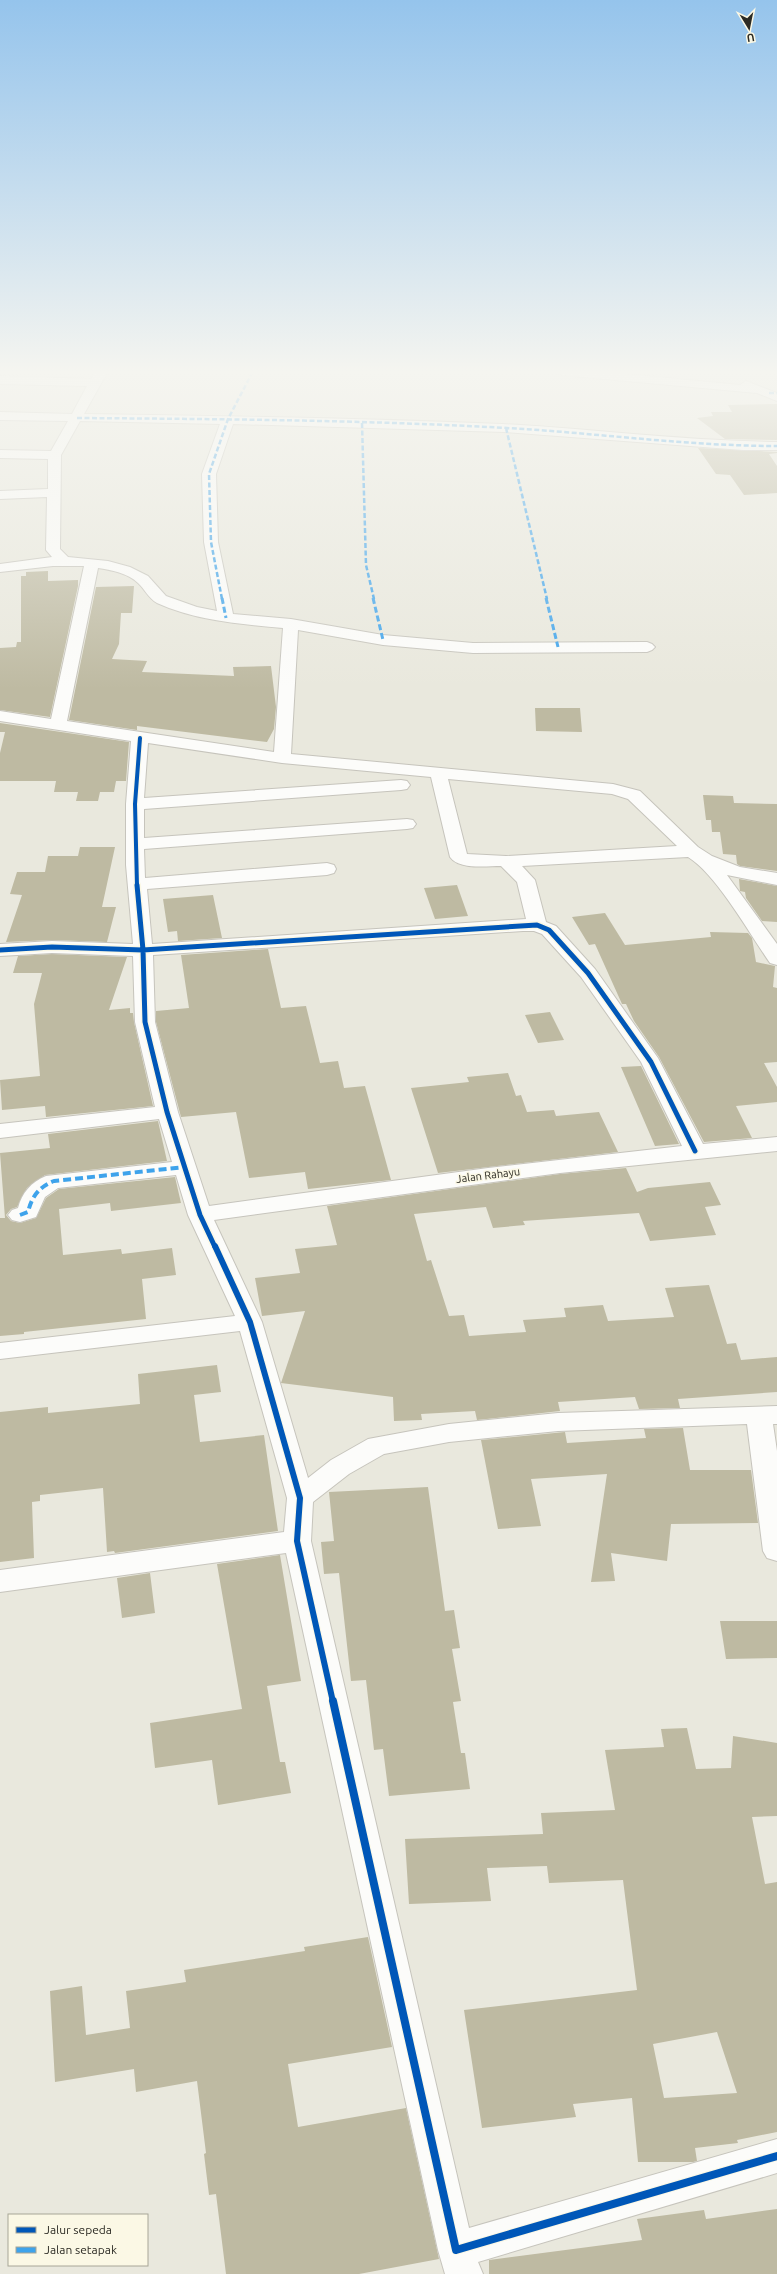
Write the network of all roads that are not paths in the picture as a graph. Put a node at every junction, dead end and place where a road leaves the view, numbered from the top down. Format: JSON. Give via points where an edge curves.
{"nodes":[{"id":1,"x":54,"y":477,"type":"edge"},
{"id":2,"x":210,"y":477,"type":"edge"},
{"id":3,"x":54,"y":493,"type":"junction"},
{"id":4,"x":0,"y":495,"type":"edge"},
{"id":5,"x":64,"y":561,"type":"junction"},
{"id":6,"x":92,"y":563,"type":"junction"},
{"id":7,"x":0,"y":568,"type":"edge"},
{"id":8,"x":226,"y":618,"type":"junction"},
{"id":9,"x":292,"y":624,"type":"junction"},
{"id":10,"x":647,"y":647,"type":"dead end"},
{"id":11,"x":0,"y":716,"type":"edge"},
{"id":12,"x":58,"y":726,"type":"junction"},
{"id":13,"x":140,"y":738,"type":"junction"},
{"id":14,"x":282,"y":758,"type":"junction"},
{"id":15,"x":438,"y":772,"type":"junction"},
{"id":16,"x":401,"y":785,"type":"dead end"},
{"id":17,"x":135,"y":804,"type":"junction"},
{"id":18,"x":407,"y":824,"type":"dead end"},
{"id":19,"x":135,"y":844,"type":"junction"},
{"id":20,"x":699,"y":856,"type":"junction"},
{"id":21,"x":506,"y":862,"type":"junction"},
{"id":22,"x":327,"y":869,"type":"dead end"},
{"id":23,"x":777,"y":879,"type":"edge"},
{"id":24,"x":137,"y":884,"type":"junction"},
{"id":25,"x":537,"y":925,"type":"junction"},
{"id":26,"x":0,"y":950,"type":"edge"},
{"id":27,"x":143,"y":950,"type":"junction"},
{"id":28,"x":777,"y":959,"type":"edge"},
{"id":29,"x":167,"y":1112,"type":"junction"},
{"id":30,"x":0,"y":1131,"type":"edge"},
{"id":31,"x":777,"y":1144,"type":"edge"},
{"id":32,"x":695,"y":1151,"type":"junction"},
{"id":33,"x":185,"y":1167,"type":"junction"},
{"id":34,"x":20,"y":1215,"type":"dead end"},
{"id":35,"x":200,"y":1215,"type":"junction"},
{"id":36,"x":250,"y":1322,"type":"junction"},
{"id":37,"x":0,"y":1351,"type":"edge"},
{"id":38,"x":768,"y":1415,"type":"edge"},
{"id":39,"x":300,"y":1498,"type":"junction"},
{"id":40,"x":297,"y":1541,"type":"junction"},
{"id":41,"x":777,"y":1551,"type":"edge"},
{"id":42,"x":0,"y":1581,"type":"edge"},
{"id":43,"x":777,"y":2156,"type":"edge"},
{"id":44,"x":460,"y":2262,"type":"edge"}],
"edges":[{"from":1,"to":3,"type":"street"},
{"from":2,"to":8,"type":"street","via":[[211,542]]},
{"from":3,"to":4,"type":"street"},
{"from":3,"to":5,"type":"street","via":[[54,550]]},
{"from":5,"to":6,"type":"street"},
{"from":5,"to":7,"type":"street"},
{"from":6,"to":8,"type":"street","via":[[118,568],[141,577],[159,598]]},
{"from":6,"to":12,"type":"street"},
{"from":8,"to":9,"type":"street"},
{"from":9,"to":10,"type":"street","via":[[383,640],[474,648]]},
{"from":9,"to":14,"type":"street"},
{"from":11,"to":12,"type":"street"},
{"from":12,"to":13,"type":"street"},
{"from":13,"to":14,"type":"street"},
{"from":13,"to":17,"type":"street"},
{"from":14,"to":15,"type":"street"},
{"from":15,"to":20,"type":"street","via":[[597,787],[634,795]]},
{"from":15,"to":21,"type":"street","via":[[459,857]]},
{"from":16,"to":17,"type":"street"},
{"from":17,"to":19,"type":"street"},
{"from":18,"to":19,"type":"street"},
{"from":19,"to":24,"type":"street"},
{"from":20,"to":21,"type":"street"},
{"from":20,"to":23,"type":"street","via":[[736,872]]},
{"from":20,"to":28,"type":"street","via":[[752,921]]},
{"from":21,"to":25,"type":"street","via":[[526,880]]},
{"from":22,"to":24,"type":"street"},
{"from":24,"to":27,"type":"street"},
{"from":25,"to":27,"type":"street"},
{"from":25,"to":32,"type":"street","via":[[549,930],[588,973],[651,1062]]},
{"from":26,"to":27,"type":"street","via":[[52,947]]},
{"from":27,"to":29,"type":"street","via":[[145,1022]]},
{"from":29,"to":30,"type":"street"},
{"from":29,"to":33,"type":"street"},
{"from":31,"to":32,"type":"street","name":"Jalan Rahayu"},
{"from":32,"to":35,"type":"street","name":"Jalan Rahayu","via":[[480,1175]]},
{"from":33,"to":34,"type":"street","via":[[54,1180],[37,1189],[28,1212]]},
{"from":33,"to":35,"type":"street"},
{"from":35,"to":36,"type":"street"},
{"from":36,"to":37,"type":"street"},
{"from":36,"to":39,"type":"street"},
{"from":38,"to":39,"type":"street","via":[[558,1422],[449,1433],[377,1446],[340,1467]]},
{"from":38,"to":41,"type":"street"},
{"from":39,"to":40,"type":"street"},
{"from":40,"to":42,"type":"street"},
{"from":40,"to":44,"type":"street"},
{"from":43,"to":44,"type":"street"}]}
